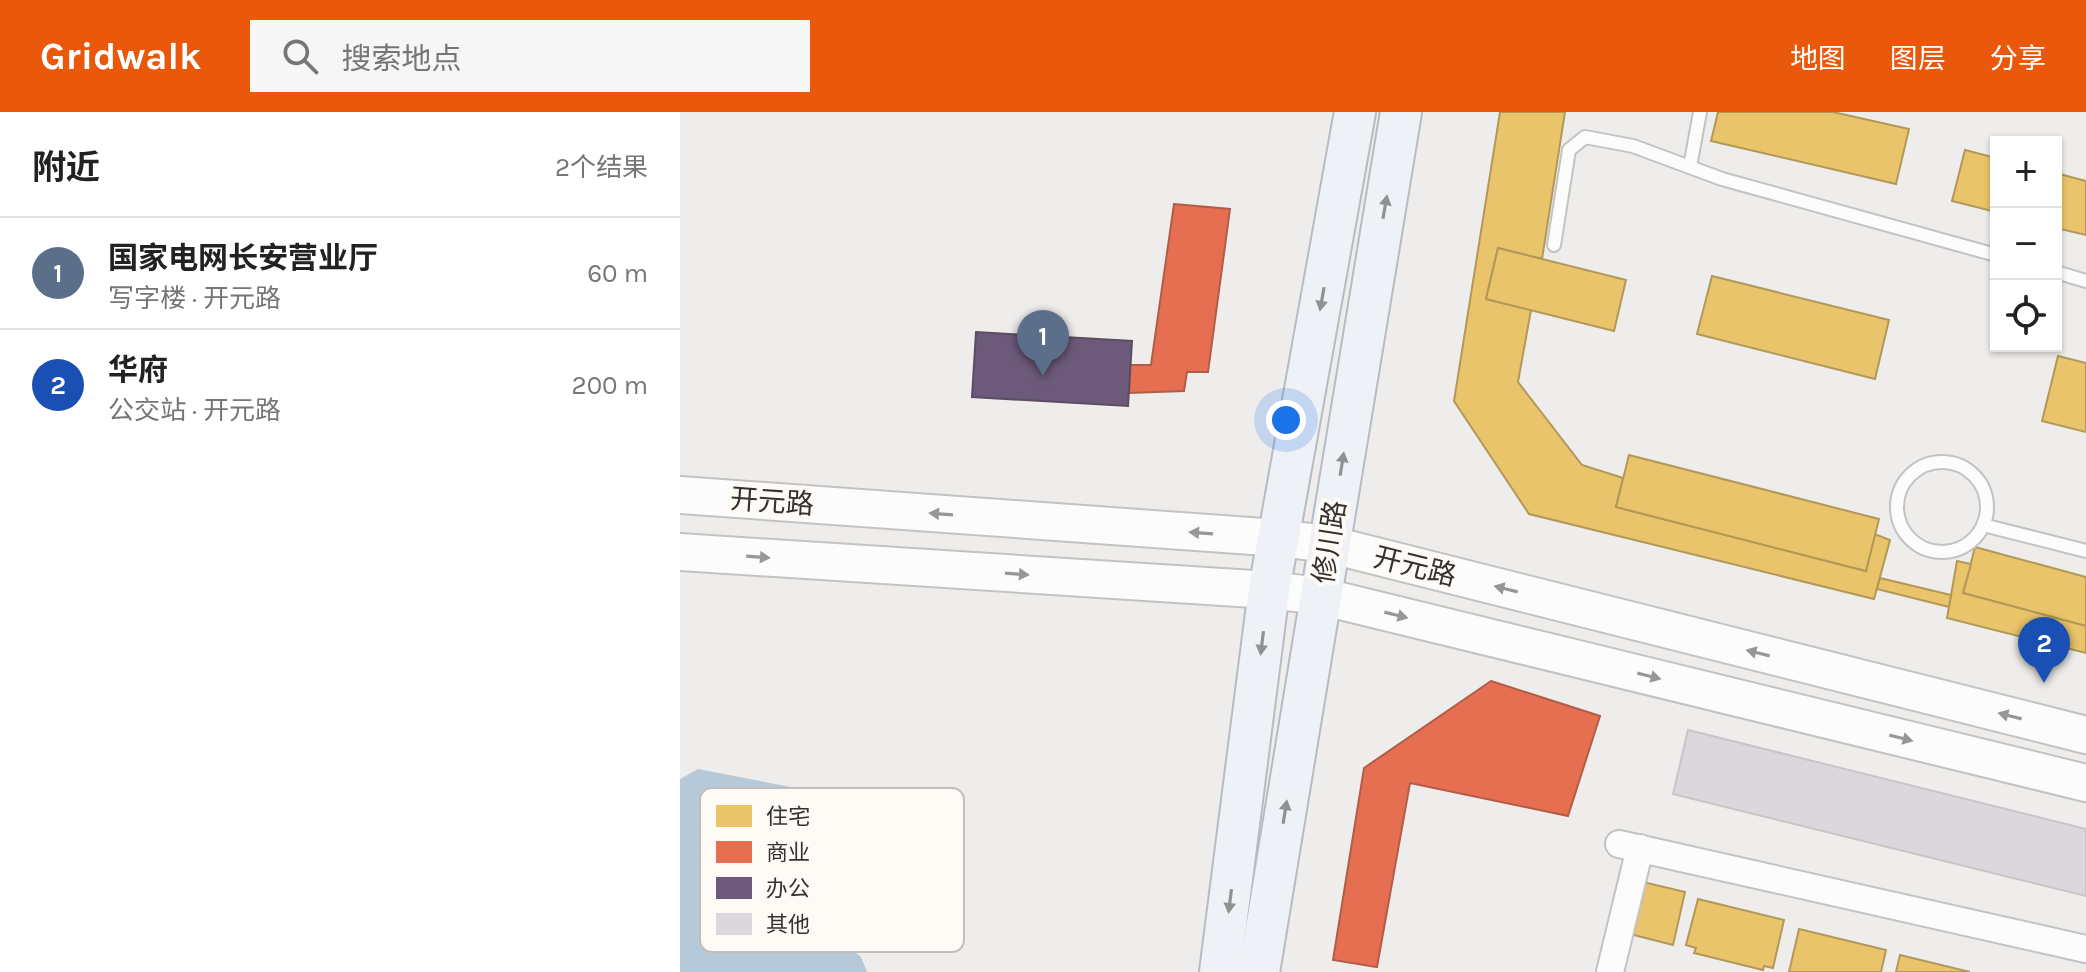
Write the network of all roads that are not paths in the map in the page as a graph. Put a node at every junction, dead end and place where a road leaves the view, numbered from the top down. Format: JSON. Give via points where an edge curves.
{"nodes":[{"id":1,"x":1355,"y":112,"type":"edge"},
{"id":2,"x":1401,"y":112,"type":"edge"},
{"id":3,"x":1700,"y":112,"type":"edge"},
{"id":4,"x":1690,"y":167,"type":"junction"},
{"id":5,"x":1554,"y":245,"type":"dead end"},
{"id":6,"x":1990,"y":253,"type":"edge"},
{"id":7,"x":2062,"y":274,"type":"edge"},
{"id":8,"x":2086,"y":281,"type":"edge"},
{"id":9,"x":680,"y":495,"type":"edge"},
{"id":10,"x":1983,"y":525,"type":"junction"},
{"id":11,"x":1278,"y":538,"type":"junction"},
{"id":12,"x":1328,"y":544,"type":"junction"},
{"id":13,"x":2086,"y":551,"type":"edge"},
{"id":14,"x":680,"y":552,"type":"edge"},
{"id":15,"x":1269,"y":590,"type":"junction"},
{"id":16,"x":1320,"y":596,"type":"junction"},
{"id":17,"x":2086,"y":735,"type":"edge"},
{"id":18,"x":2086,"y":783,"type":"edge"},
{"id":19,"x":2086,"y":949,"type":"edge"},
{"id":20,"x":1220,"y":972,"type":"edge"},
{"id":21,"x":1259,"y":972,"type":"edge"},
{"id":22,"x":1610,"y":972,"type":"edge"}],
"edges":[{"from":1,"to":11,"type":"main road","name":"修川路","one_way":true},
{"from":12,"to":2,"type":"main road","name":"修川路","one_way":true},
{"from":3,"to":4,"type":"lane"},
{"from":4,"to":5,"type":"lane","via":[[1633,146],[1585,137],[1569,150]]},
{"from":4,"to":6,"type":"lane"},
{"from":7,"to":8,"type":"lane"},
{"from":11,"to":9,"type":"main road","name":"开元路","one_way":true},
{"from":10,"to":10,"type":"lane","via":[[1970,543],[1956,550],[1926,549],[1913,542],[1897,516],[1901,487],[1921,466],[1950,462],[1964,467],[1983,489]]},
{"from":10,"to":13,"type":"lane"},
{"from":11,"to":12,"type":"main road","name":"开元路"},
{"from":11,"to":15,"type":"main road","name":"修川路"},
{"from":12,"to":16,"type":"main road","name":"修川路"},
{"from":17,"to":12,"type":"main road","name":"开元路","one_way":true},
{"from":14,"to":15,"type":"main road","name":"开元路","one_way":true},
{"from":15,"to":16,"type":"main road","name":"开元路"},
{"from":15,"to":20,"type":"main road","name":"修川路","one_way":true},
{"from":16,"to":18,"type":"main road","name":"开元路","one_way":true},
{"from":21,"to":16,"type":"main road","name":"修川路","one_way":true},
{"from":19,"to":22,"type":"street","via":[[1630,846]]}]}
